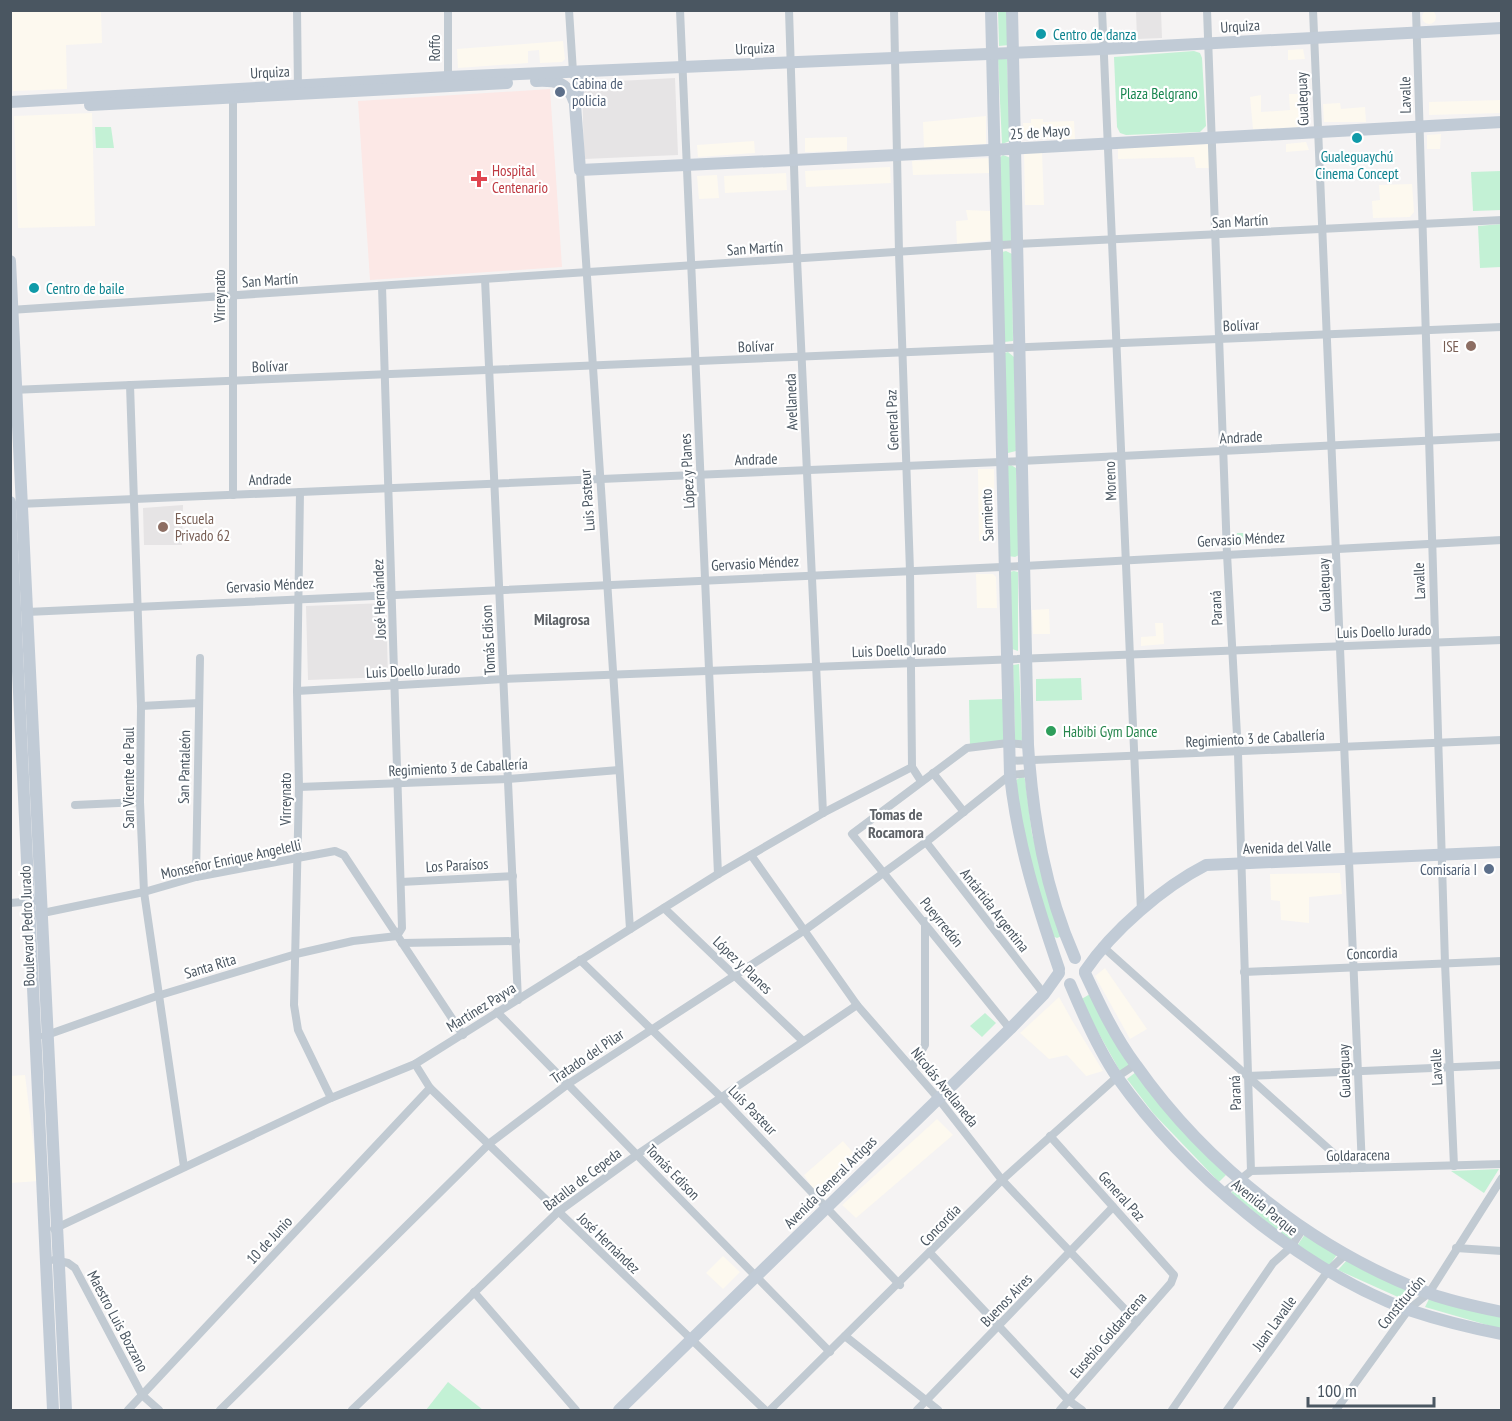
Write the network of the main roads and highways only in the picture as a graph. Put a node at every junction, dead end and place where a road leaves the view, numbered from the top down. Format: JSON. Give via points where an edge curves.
{"nodes":[{"id":1,"x":991,"y":10,"type":"edge"},
{"id":2,"x":1012,"y":10,"type":"edge"},
{"id":3,"x":1502,"y":28,"type":"edge"},
{"id":4,"x":992,"y":53,"type":"junction"},
{"id":5,"x":1013,"y":53,"type":"junction"},
{"id":6,"x":573,"y":72,"type":"junction"},
{"id":7,"x":448,"y":82,"type":"junction"},
{"id":8,"x":298,"y":90,"type":"junction"},
{"id":9,"x":10,"y":102,"type":"edge"},
{"id":10,"x":575,"y":105,"type":"junction"},
{"id":11,"x":11,"y":109,"type":"edge"},
{"id":12,"x":1502,"y":122,"type":"edge"},
{"id":13,"x":1015,"y":149,"type":"junction"},
{"id":14,"x":994,"y":150,"type":"junction"},
{"id":15,"x":580,"y":170,"type":"joint"},
{"id":16,"x":10,"y":261,"type":"edge"},
{"id":17,"x":12,"y":310,"type":"edge"},
{"id":18,"x":13,"y":390,"type":"edge"},
{"id":19,"x":13,"y":503,"type":"edge"},
{"id":20,"x":18,"y":612,"type":"edge"},
{"id":21,"x":22,"y":755,"type":"edge"},
{"id":22,"x":1502,"y":852,"type":"edge"},
{"id":23,"x":1102,"y":946,"type":"junction"},
{"id":24,"x":1076,"y":958,"type":"junction"},
{"id":25,"x":1059,"y":971,"type":"junction"},
{"id":26,"x":1085,"y":972,"type":"junction"},
{"id":27,"x":1069,"y":984,"type":"junction"},
{"id":28,"x":1044,"y":994,"type":"junction"},
{"id":29,"x":51,"y":1260,"type":"junction"},
{"id":30,"x":1502,"y":1312,"type":"edge"},
{"id":31,"x":1502,"y":1334,"type":"edge"},
{"id":32,"x":53,"y":1410,"type":"edge"},
{"id":33,"x":66,"y":1410,"type":"edge"},
{"id":34,"x":619,"y":1410,"type":"edge"}],
"edges":[{"from":1,"to":4,"type":"main road","name":"Sarmiento"},
{"from":2,"to":5,"type":"main road"},
{"from":3,"to":5,"type":"main road","name":"Urquiza"},
{"from":4,"to":5,"type":"main road","name":"Urquiza"},
{"from":4,"to":6,"type":"main road","name":"Urquiza"},
{"from":4,"to":14,"type":"main road","name":"Sarmiento"},
{"from":5,"to":13,"type":"main road"},
{"from":6,"to":7,"type":"main road","name":"Urquiza"},
{"from":6,"to":10,"type":"main road","name":"Luis Pasteur","via":[[579,86]]},
{"from":7,"to":8,"type":"main road","name":"Urquiza"},
{"from":7,"to":10,"type":"main road","name":"Urquiza","via":[[548,80],[571,90]]},
{"from":8,"to":9,"type":"main road","name":"Urquiza"},
{"from":8,"to":11,"type":"main road","name":"Urquiza","via":[[233,98]]},
{"from":9,"to":11,"type":"main road"},
{"from":10,"to":15,"type":"main road","name":"Luis Pasteur"},
{"from":12,"to":13,"type":"main road","name":"25 de Mayo"},
{"from":13,"to":14,"type":"main road","name":"25 de Mayo"},
{"from":13,"to":24,"type":"main road","via":[[1029,760],[1036,833],[1050,890]]},
{"from":14,"to":15,"type":"main road","name":"25 de Mayo"},
{"from":14,"to":25,"type":"main road","name":"Sarmiento","via":[[1010,775],[1019,836]]},
{"from":16,"to":17,"type":"main road","name":"Boulevard Pedro Jurado"},
{"from":17,"to":18,"type":"main road","name":"Boulevard Pedro Jurado"},
{"from":18,"to":19,"type":"main road","name":"Boulevard Pedro Jurado"},
{"from":19,"to":20,"type":"main road","name":"Boulevard Pedro Jurado"},
{"from":20,"to":21,"type":"main road","name":"Boulevard Pedro Jurado"},
{"from":21,"to":29,"type":"main road","name":"Boulevard Pedro Jurado","via":[[34,908]]},
{"from":22,"to":23,"type":"main road","name":"Avenida del Valle","via":[[1206,865],[1141,911]]},
{"from":23,"to":24,"type":"main road"},
{"from":23,"to":26,"type":"main road"},
{"from":24,"to":25,"type":"main road","via":[[1064,961]]},
{"from":24,"to":26,"type":"main road","via":[[1084,964]]},
{"from":25,"to":27,"type":"main road"},
{"from":25,"to":28,"type":"main road","name":"Avenida General Artigas"},
{"from":26,"to":27,"type":"main road","via":[[1079,982]]},
{"from":26,"to":30,"type":"main road","name":"Avenida Parque","via":[[1135,1065],[1163,1101],[1238,1179],[1267,1203],[1346,1254],[1429,1293]]},
{"from":27,"to":28,"type":"main road"},
{"from":27,"to":31,"type":"main road","name":"Avenida Parque","via":[[1117,1077],[1166,1136],[1253,1220],[1328,1271],[1409,1309]]},
{"from":28,"to":34,"type":"main road","name":"Avenida General Artigas"},
{"from":29,"to":32,"type":"main road","name":"Boulevard Pedro Jurado"},
{"from":29,"to":33,"type":"main road","name":"Boulevard Pedro Jurado"}]}
